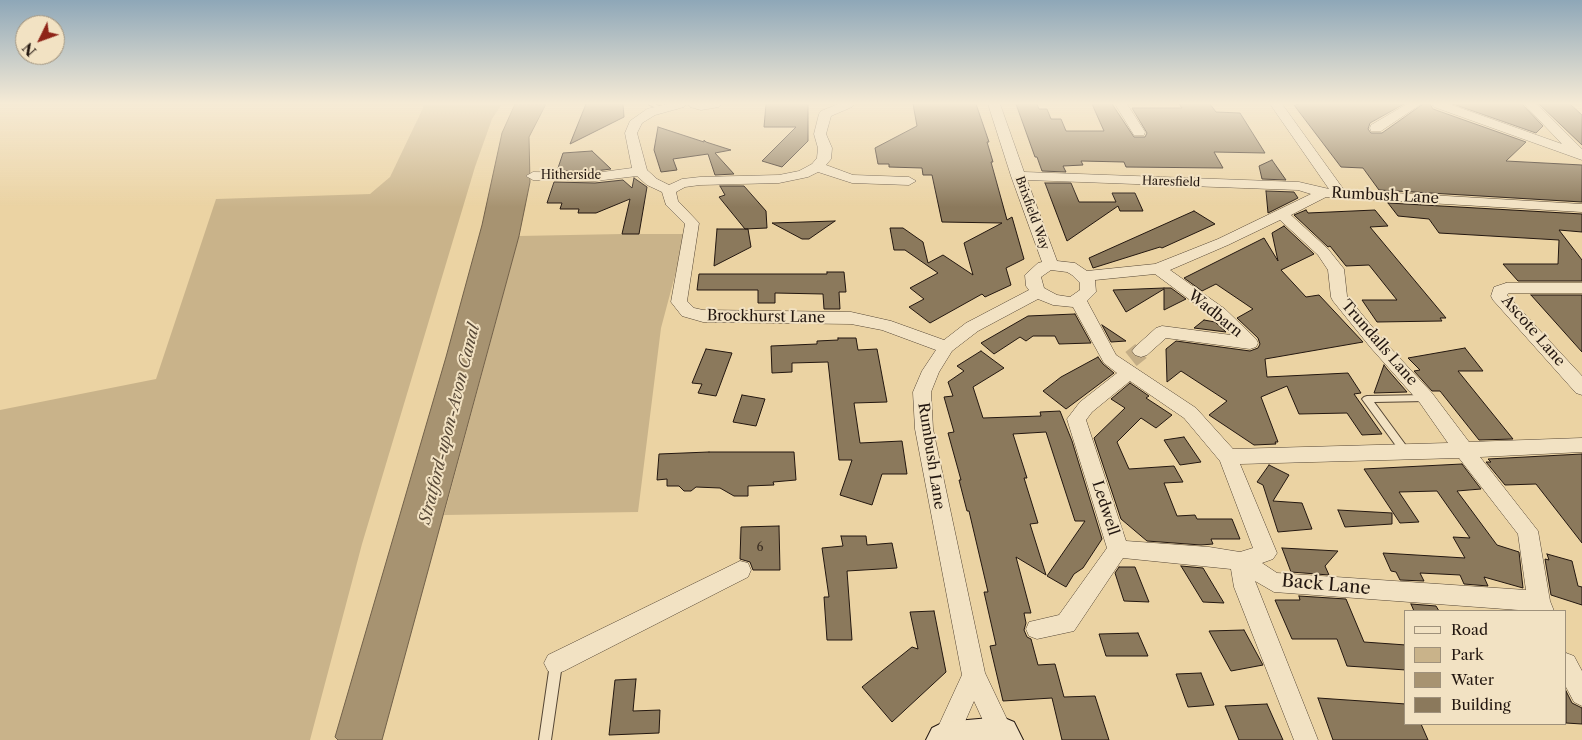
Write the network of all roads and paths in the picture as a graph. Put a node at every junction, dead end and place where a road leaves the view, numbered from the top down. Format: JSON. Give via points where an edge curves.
{"nodes":[{"id":1,"x":632,"y":139,"type":"edge"},
{"id":2,"x":822,"y":139,"type":"edge"},
{"id":3,"x":1006,"y":139,"type":"edge"},
{"id":4,"x":1297,"y":139,"type":"edge"},
{"id":5,"x":1534,"y":139,"type":"edge"},
{"id":6,"x":1565,"y":139,"type":"edge"},
{"id":7,"x":1582,"y":156,"type":"edge"},
{"id":8,"x":817,"y":168,"type":"junction"},
{"id":9,"x":640,"y":171,"type":"junction"},
{"id":10,"x":533,"y":176,"type":"dead end"},
{"id":11,"x":1018,"y":176,"type":"junction"},
{"id":12,"x":908,"y":180,"type":"dead end"},
{"id":13,"x":669,"y":190,"type":"junction"},
{"id":14,"x":1331,"y":193,"type":"junction"},
{"id":15,"x":1582,"y":208,"type":"edge"},
{"id":16,"x":1282,"y":214,"type":"junction"},
{"id":17,"x":1051,"y":265,"type":"junction"},
{"id":18,"x":1158,"y":269,"type":"junction"},
{"id":19,"x":1085,"y":276,"type":"junction"},
{"id":20,"x":1582,"y":288,"type":"edge"},
{"id":21,"x":1038,"y":292,"type":"junction"},
{"id":22,"x":1078,"y":300,"type":"junction"},
{"id":23,"x":946,"y":347,"type":"junction"},
{"id":24,"x":1131,"y":363,"type":"junction"},
{"id":25,"x":1582,"y":388,"type":"edge"},
{"id":26,"x":1426,"y":398,"type":"junction"},
{"id":27,"x":1582,"y":444,"type":"edge"},
{"id":28,"x":1464,"y":450,"type":"junction"},
{"id":29,"x":1405,"y":451,"type":"junction"},
{"id":30,"x":1228,"y":457,"type":"junction"},
{"id":31,"x":1118,"y":549,"type":"junction"},
{"id":32,"x":1240,"y":562,"type":"junction"},
{"id":33,"x":740,"y":570,"type":"dead end"},
{"id":34,"x":1541,"y":606,"type":"edge"},
{"id":35,"x":1037,"y":628,"type":"dead end"},
{"id":36,"x":556,"y":663,"type":"joint"},
{"id":37,"x":1567,"y":666,"type":"edge"},
{"id":38,"x":974,"y":675,"type":"junction"},
{"id":39,"x":1582,"y":694,"type":"edge"},
{"id":40,"x":1003,"y":737,"type":"edge"},
{"id":41,"x":545,"y":740,"type":"edge"},
{"id":42,"x":944,"y":740,"type":"edge"},
{"id":43,"x":1306,"y":740,"type":"edge"}],
"edges":[{"from":1,"to":9,"type":"street"},
{"from":2,"to":8,"type":"street","via":[[824,159]]},
{"from":3,"to":11,"type":"street","name":"Brixfield Way"},
{"from":4,"to":14,"type":"street"},
{"from":5,"to":7,"type":"street"},
{"from":6,"to":7,"type":"street"},
{"from":8,"to":12,"type":"street","via":[[852,179]]},
{"from":8,"to":13,"type":"street","via":[[779,179],[691,182]]},
{"from":9,"to":10,"type":"street","name":"Hitherside","via":[[595,178]]},
{"from":9,"to":13,"type":"street","via":[[652,182]]},
{"from":11,"to":14,"type":"street","name":"Haresfield","via":[[1299,186]]},
{"from":11,"to":17,"type":"street","name":"Brixfield Way"},
{"from":13,"to":23,"type":"street","name":"Brockhurst Lane","via":[[671,202],[692,223],[679,302],[688,312],[703,316],[851,318],[885,325]]},
{"from":14,"to":15,"type":"street","name":"Rumbush Lane"},
{"from":14,"to":16,"type":"street","name":"Rumbush Lane"},
{"from":16,"to":18,"type":"street","name":"Rumbush Lane"},
{"from":16,"to":26,"type":"street","name":"Trundalls Lane","via":[[1323,252],[1336,269],[1338,297]]},
{"from":17,"to":19,"type":"street","via":[[1070,267]]},
{"from":17,"to":21,"type":"street","via":[[1033,275]]},
{"from":18,"to":19,"type":"street","name":"Rumbush Lane"},
{"from":18,"to":24,"type":"street","name":"Wadbarn","via":[[1219,313],[1250,343],[1162,332]]},
{"from":19,"to":22,"type":"street","via":[[1088,292]]},
{"from":20,"to":25,"type":"street","name":"Ascote Lane","via":[[1506,288],[1500,291],[1499,296]]},
{"from":21,"to":22,"type":"street","via":[[1053,300]]},
{"from":21,"to":23,"type":"street","name":"Rumbush Lane","via":[[972,328]]},
{"from":22,"to":24,"type":"street","via":[[1110,359]]},
{"from":23,"to":38,"type":"street","name":"Rumbush Lane","via":[[922,392],[924,429]]},
{"from":24,"to":30,"type":"street","via":[[1190,413]]},
{"from":24,"to":31,"type":"street","name":"Ledwell","via":[[1076,420]]},
{"from":26,"to":28,"type":"street","name":"Trundalls Lane"},
{"from":26,"to":29,"type":"lane","via":[[1367,399]]},
{"from":27,"to":28,"type":"street"},
{"from":28,"to":29,"type":"street"},
{"from":28,"to":34,"type":"street","name":"Trundalls Lane","via":[[1528,531]]},
{"from":29,"to":30,"type":"street"},
{"from":30,"to":32,"type":"street","via":[[1266,553]]},
{"from":31,"to":32,"type":"street","name":"Back Lane","via":[[1209,556]]},
{"from":31,"to":35,"type":"street","name":"Ledwell","via":[[1066,624]]},
{"from":32,"to":34,"type":"street","name":"Back Lane","via":[[1274,582]]},
{"from":32,"to":43,"type":"street","via":[[1245,587]]},
{"from":33,"to":36,"type":"street"},
{"from":36,"to":41,"type":"lane"},
{"from":37,"to":39,"type":"street"},
{"from":38,"to":40,"type":"street","name":"Rumbush Lane"},
{"from":38,"to":42,"type":"street"},
{"from":40,"to":42,"type":"street"}]}
